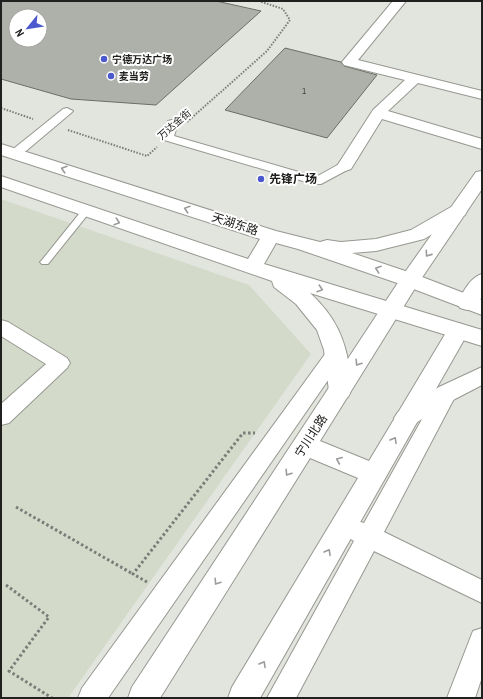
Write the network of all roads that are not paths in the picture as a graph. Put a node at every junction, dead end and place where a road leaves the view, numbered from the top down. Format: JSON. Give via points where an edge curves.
{"nodes":[{"id":1,"x":400,"y":1,"type":"edge"},
{"id":2,"x":415,"y":78,"type":"junction"},
{"id":3,"x":482,"y":95,"type":"edge"},
{"id":4,"x":67,"y":111,"type":"dead end"},
{"id":5,"x":378,"y":113,"type":"junction"},
{"id":6,"x":172,"y":123,"type":"dead end"},
{"id":7,"x":482,"y":144,"type":"edge"},
{"id":8,"x":9,"y":151,"type":"edge"},
{"id":9,"x":345,"y":166,"type":"joint"},
{"id":10,"x":1,"y":181,"type":"edge"},
{"id":11,"x":473,"y":194,"type":"edge"},
{"id":12,"x":86,"y":212,"type":"junction"},
{"id":13,"x":271,"y":236,"type":"junction"},
{"id":14,"x":304,"y":244,"type":"junction"},
{"id":15,"x":45,"y":262,"type":"dead end"},
{"id":16,"x":259,"y":269,"type":"junction"},
{"id":17,"x":410,"y":280,"type":"junction"},
{"id":18,"x":482,"y":280,"type":"edge"},
{"id":19,"x":474,"y":305,"type":"edge"},
{"id":20,"x":391,"y":312,"type":"junction"},
{"id":21,"x":1,"y":327,"type":"edge"},
{"id":22,"x":458,"y":331,"type":"junction"},
{"id":23,"x":482,"y":338,"type":"edge"},
{"id":24,"x":335,"y":355,"type":"junction"},
{"id":25,"x":482,"y":375,"type":"edge"},
{"id":26,"x":340,"y":391,"type":"junction"},
{"id":27,"x":448,"y":393,"type":"junction"},
{"id":28,"x":1,"y":417,"type":"edge"},
{"id":29,"x":406,"y":418,"type":"junction"},
{"id":30,"x":305,"y":445,"type":"junction"},
{"id":31,"x":374,"y":474,"type":"junction"},
{"id":32,"x":344,"y":525,"type":"junction"},
{"id":33,"x":369,"y":537,"type":"junction"},
{"id":34,"x":482,"y":592,"type":"edge"},
{"id":35,"x":482,"y":640,"type":"edge"},
{"id":36,"x":92,"y":698,"type":"edge"},
{"id":37,"x":143,"y":698,"type":"edge"},
{"id":38,"x":243,"y":698,"type":"edge"},
{"id":39,"x":281,"y":698,"type":"edge"},
{"id":40,"x":461,"y":698,"type":"edge"}],
"edges":[{"from":1,"to":2,"type":"street","via":[[349,62]]},
{"from":2,"to":3,"type":"street"},
{"from":2,"to":5,"type":"street"},
{"from":4,"to":8,"type":"street","via":[[51,125]]},
{"from":5,"to":7,"type":"street"},
{"from":5,"to":9,"type":"street"},
{"from":6,"to":9,"type":"street","via":[[168,138],[317,181]]},
{"from":13,"to":8,"type":"main road","name":"天湖东路","one_way":true},
{"from":10,"to":12,"type":"main road"},
{"from":11,"to":14,"type":"main road","via":[[417,235],[383,243],[341,248]]},
{"from":11,"to":17,"type":"main road","name":"宁川北路","one_way":true},
{"from":12,"to":15,"type":"lane"},
{"from":12,"to":16,"type":"main road","one_way":true},
{"from":13,"to":14,"type":"main road","name":"天湖东路"},
{"from":13,"to":16,"type":"main road"},
{"from":17,"to":14,"type":"main road","name":"天湖东路","one_way":true},
{"from":16,"to":20,"type":"main road","one_way":true},
{"from":16,"to":24,"type":"main road","via":[[295,291],[321,319],[333,340]]},
{"from":17,"to":19,"type":"main road","name":"天湖东路"},
{"from":17,"to":20,"type":"main road","name":"宁川北路"},
{"from":18,"to":19,"type":"main road"},
{"from":19,"to":22,"type":"main road"},
{"from":20,"to":22,"type":"main road"},
{"from":20,"to":26,"type":"main road","name":"宁川北路","one_way":true},
{"from":21,"to":28,"type":"street","via":[[60,363]]},
{"from":22,"to":23,"type":"main road"},
{"from":22,"to":29,"type":"main road"},
{"from":24,"to":26,"type":"main road"},
{"from":24,"to":36,"type":"street"},
{"from":25,"to":27,"type":"main road"},
{"from":26,"to":30,"type":"main road","name":"宁川北路"},
{"from":27,"to":29,"type":"main road"},
{"from":27,"to":33,"type":"street"},
{"from":31,"to":29,"type":"main road","one_way":true},
{"from":31,"to":30,"type":"main road","one_way":true},
{"from":30,"to":37,"type":"main road","name":"宁川北路","one_way":true},
{"from":31,"to":32,"type":"main road"},
{"from":32,"to":33,"type":"street"},
{"from":38,"to":32,"type":"main road","one_way":true},
{"from":33,"to":34,"type":"street"},
{"from":33,"to":39,"type":"street"},
{"from":35,"to":40,"type":"street"}]}
